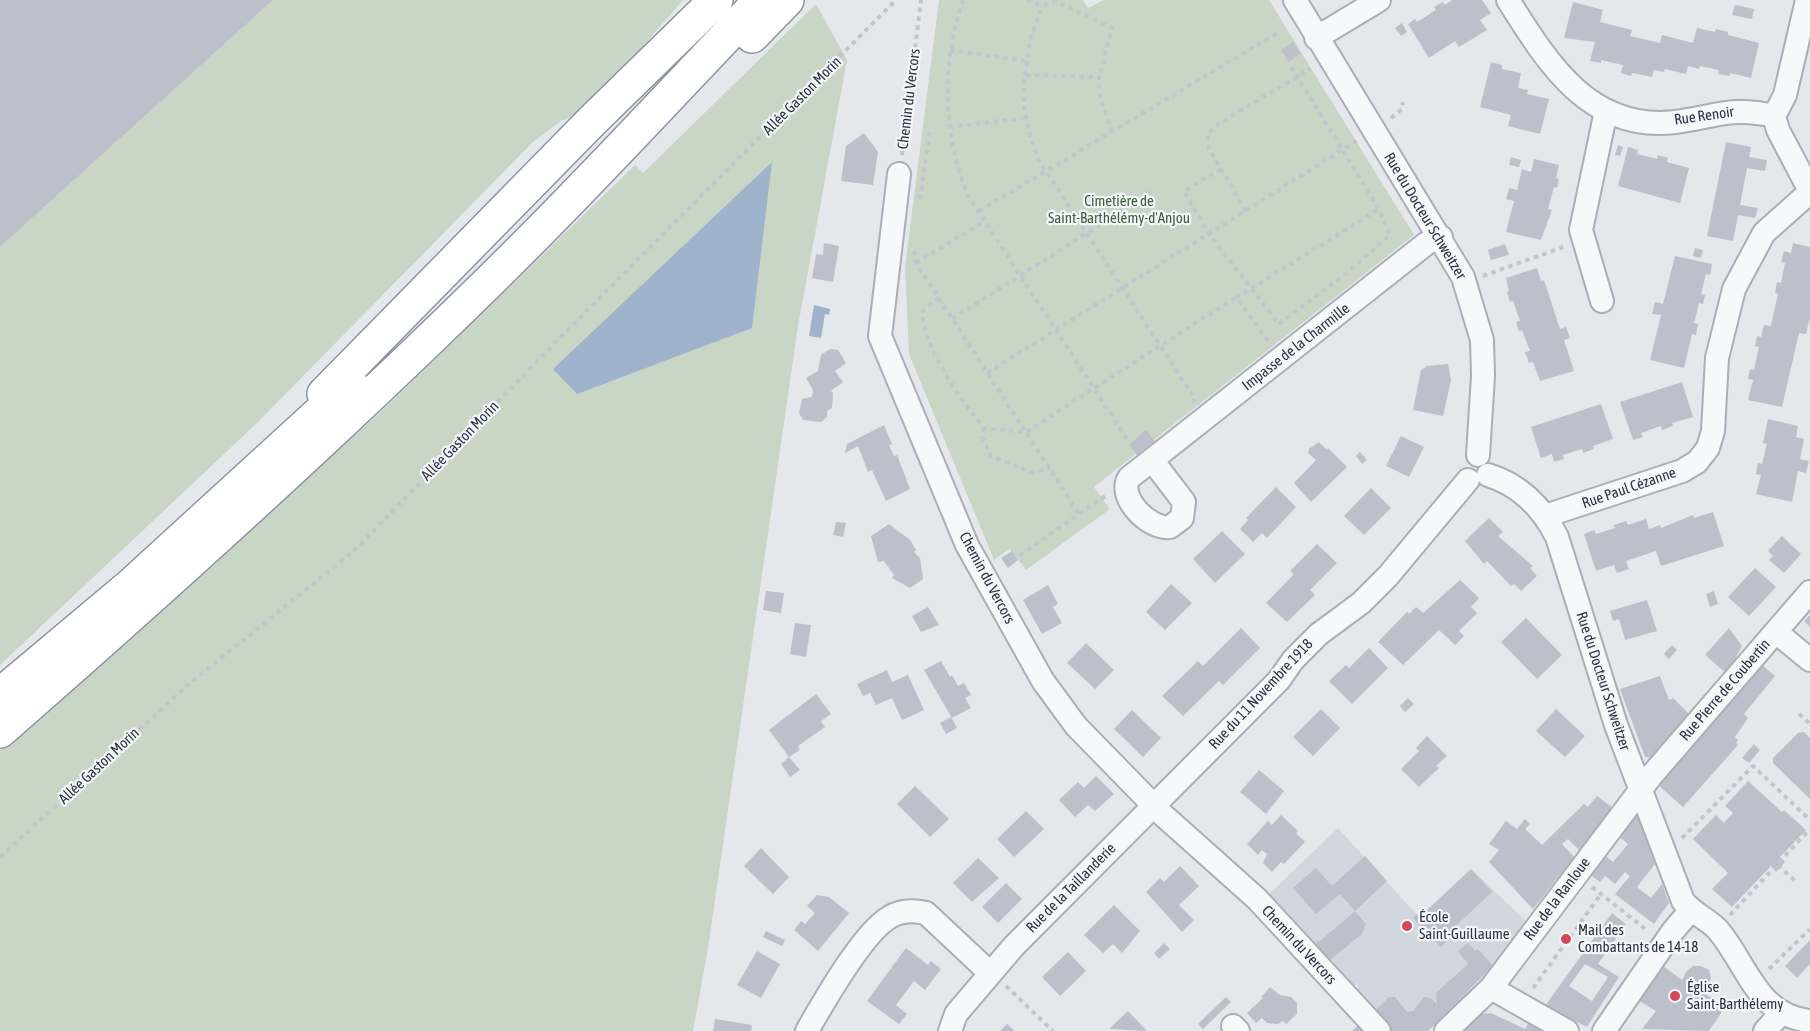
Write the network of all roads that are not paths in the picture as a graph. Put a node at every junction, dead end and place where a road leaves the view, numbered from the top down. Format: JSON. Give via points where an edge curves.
{"nodes":[{"id":1,"x":695,"y":0,"type":"edge"},
{"id":2,"x":716,"y":0,"type":"edge"},
{"id":3,"x":741,"y":0,"type":"edge"},
{"id":4,"x":761,"y":0,"type":"edge"},
{"id":5,"x":787,"y":0,"type":"edge"},
{"id":6,"x":1295,"y":0,"type":"edge"},
{"id":7,"x":1379,"y":0,"type":"edge"},
{"id":8,"x":1508,"y":0,"type":"edge"},
{"id":9,"x":1807,"y":0,"type":"edge"},
{"id":10,"x":1316,"y":38,"type":"junction"},
{"id":11,"x":1606,"y":111,"type":"junction"},
{"id":12,"x":1774,"y":116,"type":"junction"},
{"id":13,"x":591,"y":122,"type":"junction"},
{"id":14,"x":899,"y":174,"type":"road end"},
{"id":15,"x":1810,"y":192,"type":"edge"},
{"id":16,"x":1441,"y":237,"type":"junction"},
{"id":17,"x":517,"y":255,"type":"junction"},
{"id":18,"x":1602,"y":301,"type":"dead end"},
{"id":19,"x":282,"y":446,"type":"junction"},
{"id":20,"x":1152,"y":460,"type":"dead end"},
{"id":21,"x":1478,"y":470,"type":"junction"},
{"id":22,"x":1545,"y":516,"type":"junction"},
{"id":23,"x":1810,"y":592,"type":"edge"},
{"id":24,"x":1776,"y":632,"type":"junction"},
{"id":25,"x":1810,"y":660,"type":"edge"},
{"id":26,"x":0,"y":695,"type":"edge"},
{"id":27,"x":0,"y":731,"type":"edge"},
{"id":28,"x":1641,"y":789,"type":"junction"},
{"id":29,"x":1153,"y":806,"type":"junction"},
{"id":30,"x":1690,"y":911,"type":"junction"},
{"id":31,"x":995,"y":977,"type":"junction"},
{"id":32,"x":1491,"y":988,"type":"junction"},
{"id":33,"x":1782,"y":1012,"type":"junction"},
{"id":34,"x":1810,"y":1021,"type":"edge"},
{"id":35,"x":807,"y":1031,"type":"edge"},
{"id":36,"x":950,"y":1031,"type":"edge"},
{"id":37,"x":1379,"y":1031,"type":"edge"},
{"id":38,"x":1446,"y":1031,"type":"edge"},
{"id":39,"x":1567,"y":1031,"type":"edge"},
{"id":40,"x":1604,"y":1031,"type":"edge"},
{"id":41,"x":1765,"y":1031,"type":"edge"}],
"edges":[{"from":1,"to":13,"type":"highway","via":[[617,86]]},
{"from":2,"to":13,"type":"highway"},
{"from":3,"to":19,"type":"highway","via":[[497,248]]},
{"from":4,"to":17,"type":"highway"},
{"from":5,"to":17,"type":"highway","via":[[543,241]]},
{"from":6,"to":10,"type":"street","name":"Rue du Docteur Schweitzer"},
{"from":7,"to":10,"type":"street"},
{"from":8,"to":11,"type":"street","name":"Rue Renoir","via":[[1565,83]]},
{"from":9,"to":12,"type":"street","via":[[1785,95]]},
{"from":10,"to":16,"type":"street","name":"Rue du Docteur Schweitzer"},
{"from":11,"to":12,"type":"street","name":"Rue Renoir","via":[[1657,122],[1720,112]]},
{"from":11,"to":18,"type":"street","via":[[1581,220],[1569,246]]},
{"from":12,"to":15,"type":"street"},
{"from":13,"to":19,"type":"highway","via":[[313,405]]},
{"from":14,"to":29,"type":"street","name":"Chemin du Vercors","via":[[880,336],[967,544],[1043,681],[1076,726]]},
{"from":15,"to":22,"type":"street","name":"Rue Paul Cézanne","via":[[1764,233],[1734,289],[1717,358],[1713,431],[1708,448],[1697,462],[1682,471]]},
{"from":16,"to":20,"type":"street","name":"Impasse de la Charmille","via":[[1427,243]]},
{"from":16,"to":21,"type":"street","name":"Rue du Docteur Schweitzer","via":[[1465,282],[1482,340]]},
{"from":17,"to":27,"type":"highway","via":[[274,488]]},
{"from":19,"to":26,"type":"highway","via":[[130,586]]},
{"from":21,"to":22,"type":"street","name":"Rue du Docteur Schweitzer","via":[[1515,486]]},
{"from":21,"to":29,"type":"street","name":"Rue du 11 Novembre 1918","via":[[1362,603],[1318,634],[1279,680]]},
{"from":22,"to":28,"type":"street","name":"Rue du Docteur Schweitzer","via":[[1561,548],[1616,725]]},
{"from":23,"to":24,"type":"street","name":"Rue Pierre de Coubertin"},
{"from":24,"to":25,"type":"street"},
{"from":24,"to":28,"type":"street","name":"Rue Pierre de Coubertin"},
{"from":28,"to":30,"type":"street","name":"Rue du Docteur Schweitzer","via":[[1676,888]]},
{"from":28,"to":32,"type":"street","name":"Rue de la Ranloue"},
{"from":29,"to":31,"type":"street","name":"Rue de la Taillanderie"},
{"from":29,"to":37,"type":"street","name":"Chemin du Vercors","via":[[1257,899]]},
{"from":30,"to":33,"type":"street","via":[[1716,928],[1756,991]]},
{"from":30,"to":40,"type":"street"},
{"from":31,"to":35,"type":"street","via":[[926,913],[900,912],[879,925]]},
{"from":31,"to":36,"type":"street","name":"Rue de la Taillanderie","via":[[956,1014]]},
{"from":32,"to":38,"type":"street","name":"Rue de la Ranloue"},
{"from":32,"to":39,"type":"street"},
{"from":33,"to":34,"type":"street"},
{"from":33,"to":41,"type":"street"}]}
